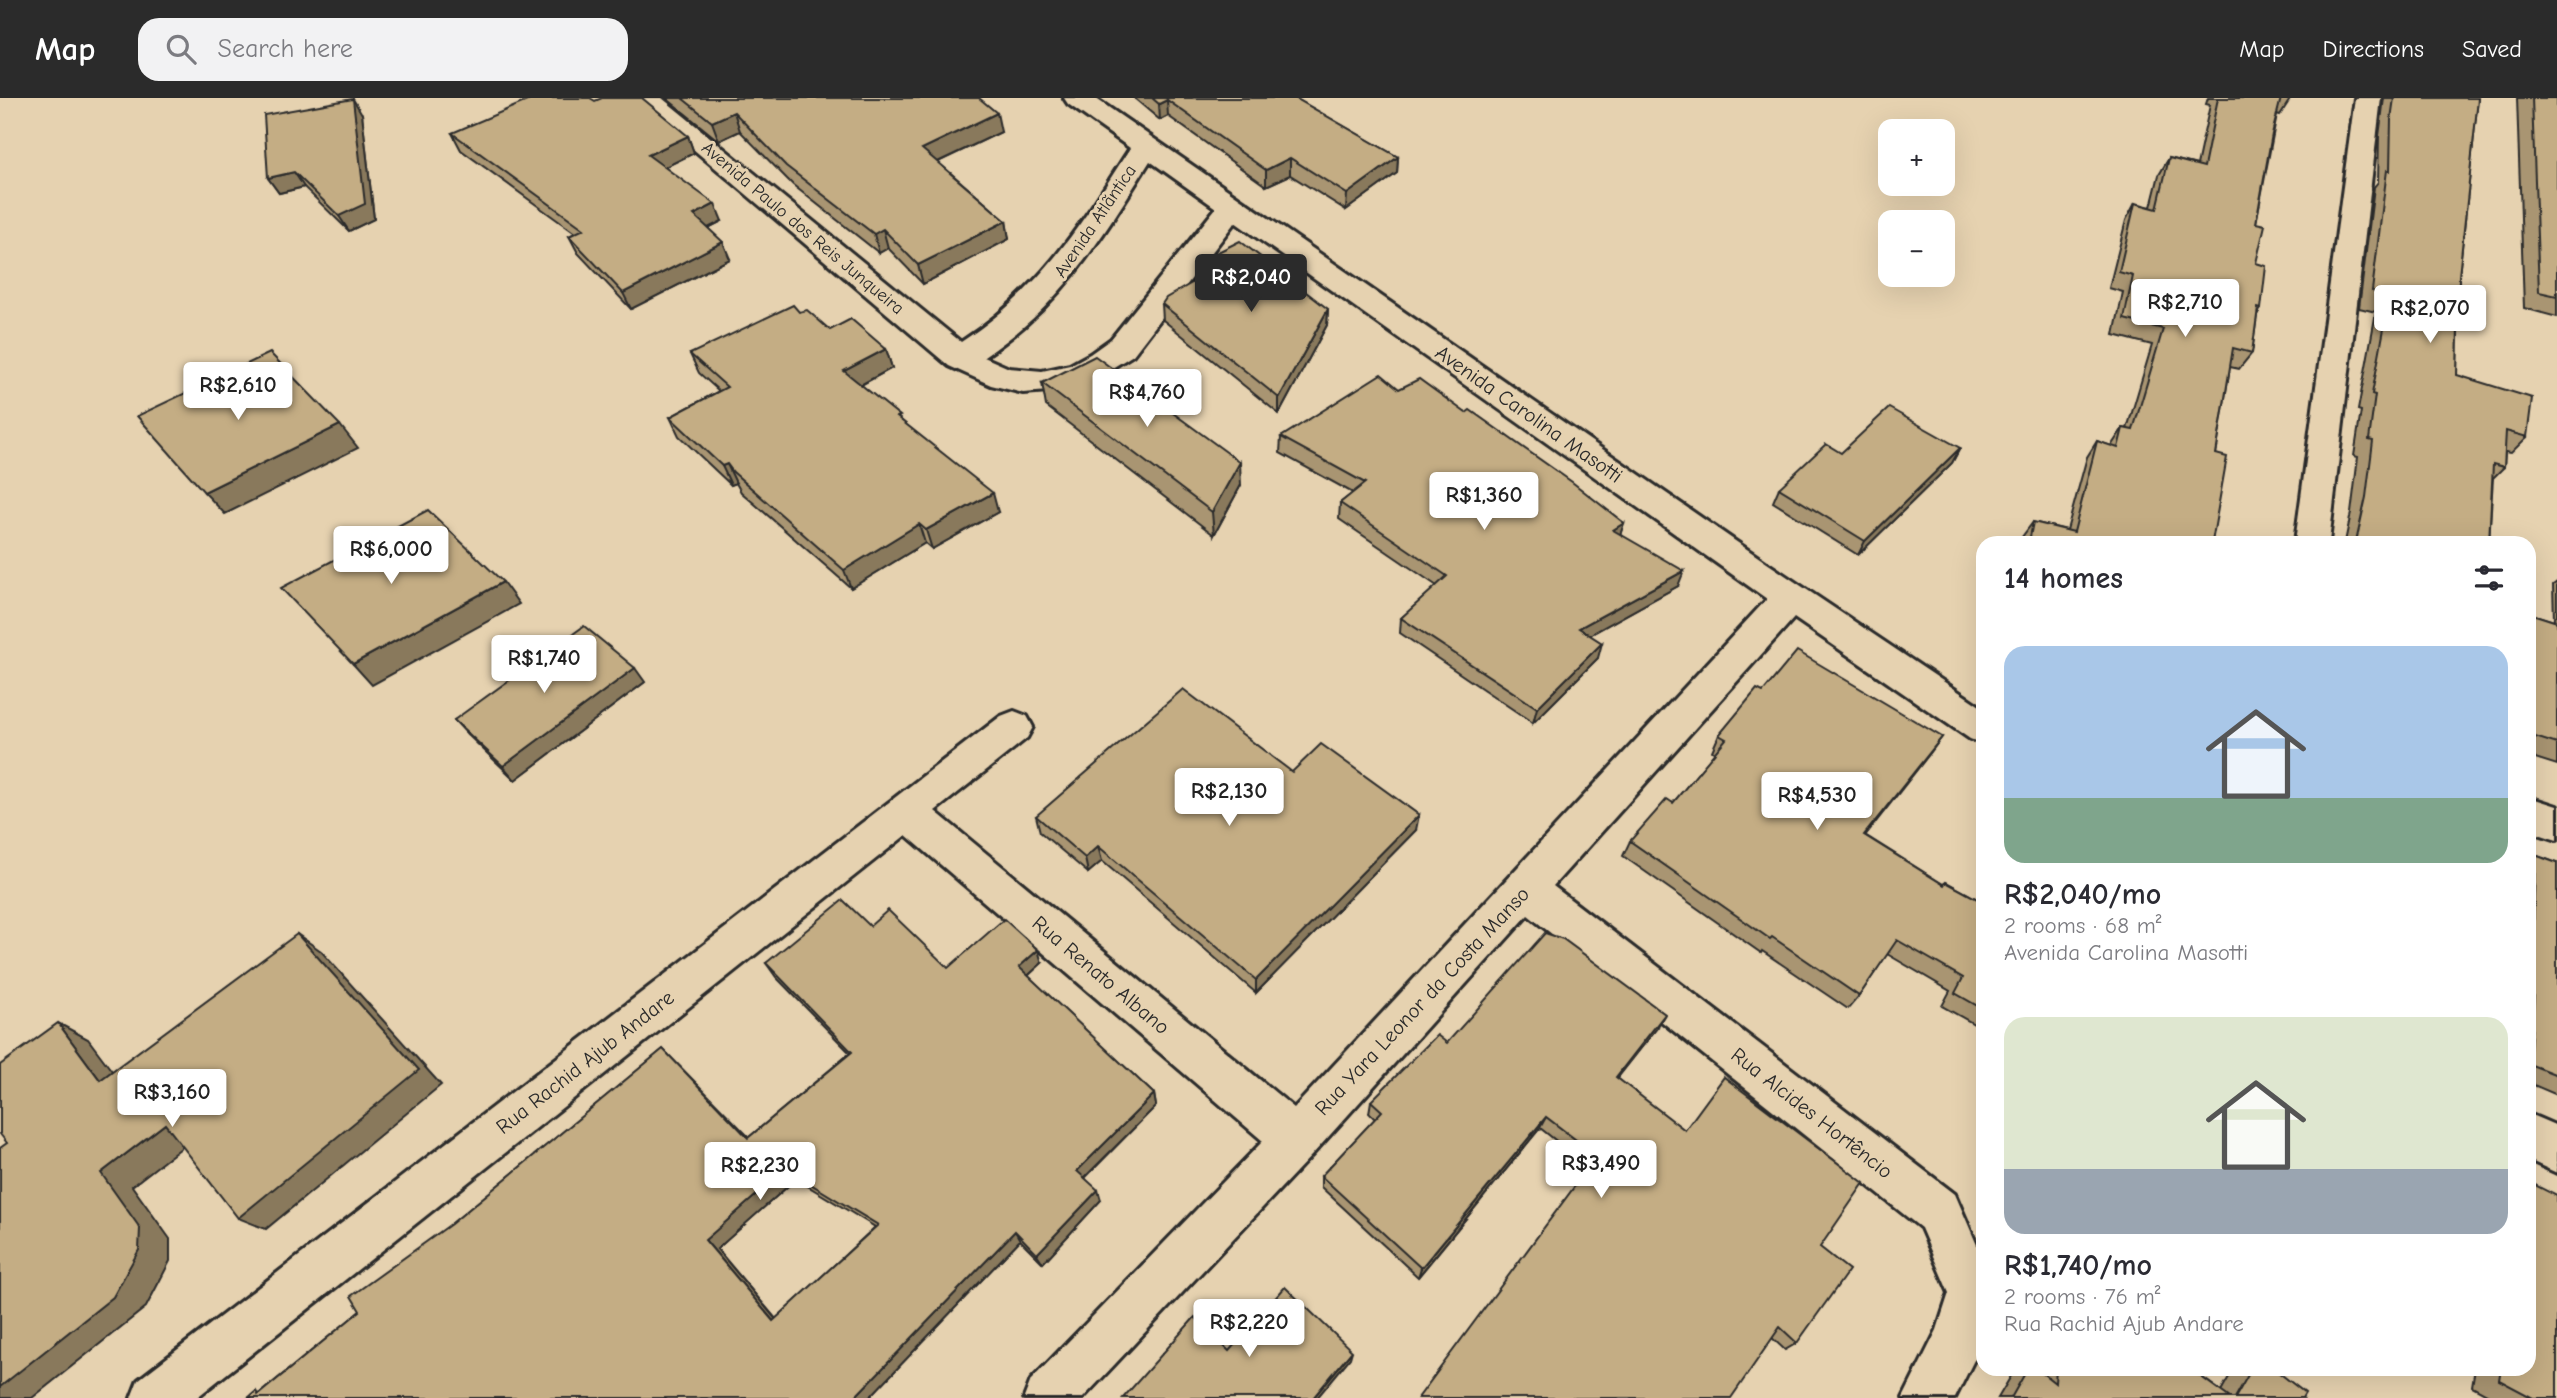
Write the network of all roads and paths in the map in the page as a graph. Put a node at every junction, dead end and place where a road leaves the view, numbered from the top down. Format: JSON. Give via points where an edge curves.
{"nodes":[{"id":1,"x":646,"y":98,"type":"edge"},
{"id":2,"x":1077,"y":98,"type":"edge"},
{"id":3,"x":2368,"y":98,"type":"edge"},
{"id":4,"x":1146,"y":145,"type":"junction"},
{"id":5,"x":1233,"y":205,"type":"junction"},
{"id":6,"x":960,"y":358,"type":"junction"},
{"id":7,"x":2313,"y":536,"type":"edge"},
{"id":8,"x":1789,"y":599,"type":"junction"},
{"id":9,"x":1976,"y":723,"type":"edge"},
{"id":10,"x":1014,"y":727,"type":"dead end"},
{"id":11,"x":906,"y":811,"type":"junction"},
{"id":12,"x":2536,"y":816,"type":"edge"},
{"id":13,"x":2557,"y":823,"type":"edge"},
{"id":14,"x":1526,"y":889,"type":"junction"},
{"id":15,"x":1296,"y":1139,"type":"junction"},
{"id":16,"x":2536,"y":1140,"type":"edge"},
{"id":17,"x":2557,"y":1150,"type":"edge"},
{"id":18,"x":156,"y":1398,"type":"edge"},
{"id":19,"x":1049,"y":1398,"type":"edge"},
{"id":20,"x":1928,"y":1398,"type":"edge"}],
"edges":[{"from":1,"to":6,"type":"street","name":"Avenida Paulo dos Reis Junqueira"},
{"from":2,"to":4,"type":"street","name":"Avenida Carolina Masotti"},
{"from":3,"to":7,"type":"street"},
{"from":4,"to":5,"type":"street","name":"Avenida Carolina Masotti"},
{"from":4,"to":6,"type":"street","name":"Avenida Atlãntica","via":[[1094,227],[1044,292],[1023,313]]},
{"from":5,"to":6,"type":"street","via":[[1136,332],[1106,361],[1067,378],[1026,383],[997,378]]},
{"from":5,"to":8,"type":"street","name":"Avenida Carolina Masotti"},
{"from":8,"to":9,"type":"street","name":"Avenida Carolina Masotti"},
{"from":8,"to":14,"type":"street","name":"Rua Yara Leonor da Costa Manso"},
{"from":10,"to":11,"type":"street","name":"Rua Rachid Ajub Andare"},
{"from":11,"to":15,"type":"street","name":"Rua Renato Albano"},
{"from":11,"to":18,"type":"street","name":"Rua Rachid Ajub Andare"},
{"from":12,"to":13,"type":"street"},
{"from":14,"to":15,"type":"street","name":"Rua Yara Leonor da Costa Manso"},
{"from":14,"to":20,"type":"street","name":"Rua Alcides Hortêncio","via":[[1938,1212],[1973,1293],[1959,1340]]},
{"from":15,"to":19,"type":"street","name":"Rua Yara Leonor da Costa Manso"},
{"from":16,"to":17,"type":"street"}]}
